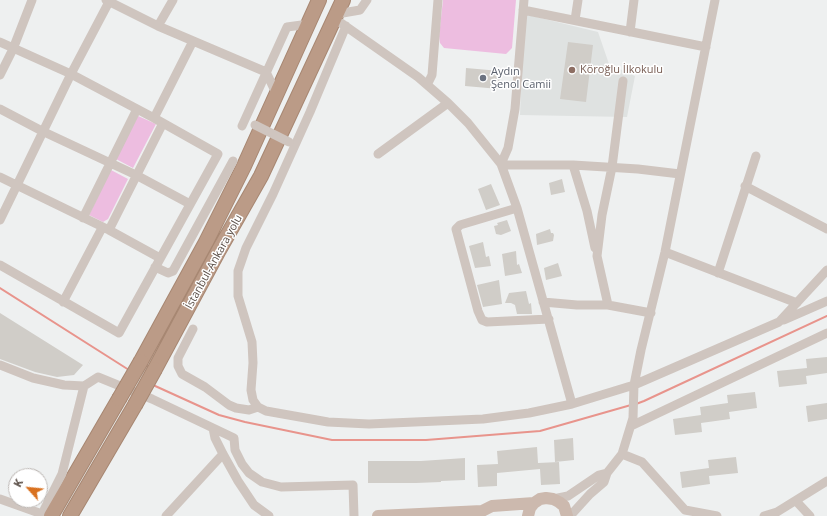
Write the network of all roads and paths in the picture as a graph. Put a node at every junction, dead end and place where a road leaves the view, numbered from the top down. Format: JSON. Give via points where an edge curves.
{"nodes":[{"id":1,"x":32,"y":0,"type":"edge"},
{"id":2,"x":108,"y":0,"type":"edge"},
{"id":3,"x":173,"y":0,"type":"edge"},
{"id":4,"x":319,"y":0,"type":"edge"},
{"id":5,"x":343,"y":0,"type":"edge"},
{"id":6,"x":366,"y":0,"type":"edge"},
{"id":7,"x":438,"y":0,"type":"edge"},
{"id":8,"x":524,"y":0,"type":"edge"},
{"id":9,"x":578,"y":0,"type":"edge"},
{"id":10,"x":634,"y":0,"type":"edge"},
{"id":11,"x":715,"y":0,"type":"edge"},
{"id":12,"x":523,"y":10,"type":"junction"},
{"id":13,"x":339,"y":20,"type":"junction"},
{"id":14,"x":575,"y":20,"type":"junction"},
{"id":15,"x":309,"y":24,"type":"junction"},
{"id":16,"x":158,"y":26,"type":"junction"},
{"id":17,"x":630,"y":32,"type":"junction"},
{"id":18,"x":193,"y":41,"type":"junction"},
{"id":19,"x":0,"y":42,"type":"edge"},
{"id":20,"x":706,"y":47,"type":"junction"},
{"id":21,"x":13,"y":49,"type":"junction"},
{"id":22,"x":266,"y":72,"type":"junction"},
{"id":23,"x":71,"y":74,"type":"junction"},
{"id":24,"x":0,"y":76,"type":"edge"},
{"id":25,"x":623,"y":81,"type":"dead end"},
{"id":26,"x":427,"y":85,"type":"junction"},
{"id":27,"x":277,"y":95,"type":"junction"},
{"id":28,"x":448,"y":103,"type":"junction"},
{"id":29,"x":0,"y":109,"type":"edge"},
{"id":30,"x":136,"y":109,"type":"junction"},
{"id":31,"x":154,"y":118,"type":"junction"},
{"id":32,"x":163,"y":123,"type":"junction"},
{"id":33,"x":242,"y":126,"type":"dead end"},
{"id":34,"x":255,"y":126,"type":"dead end"},
{"id":35,"x":42,"y":131,"type":"junction"},
{"id":36,"x":289,"y":142,"type":"dead end"},
{"id":37,"x":218,"y":154,"type":"junction"},
{"id":38,"x":378,"y":154,"type":"dead end"},
{"id":39,"x":756,"y":156,"type":"dead end"},
{"id":40,"x":110,"y":162,"type":"junction"},
{"id":41,"x":239,"y":163,"type":"junction"},
{"id":42,"x":502,"y":165,"type":"junction"},
{"id":43,"x":573,"y":165,"type":"junction"},
{"id":44,"x":612,"y":168,"type":"junction"},
{"id":45,"x":680,"y":174,"type":"junction"},
{"id":46,"x":136,"y":175,"type":"junction"},
{"id":47,"x":0,"y":177,"type":"edge"},
{"id":48,"x":17,"y":186,"type":"junction"},
{"id":49,"x":745,"y":186,"type":"junction"},
{"id":50,"x":190,"y":204,"type":"junction"},
{"id":51,"x":517,"y":208,"type":"junction"},
{"id":52,"x":83,"y":218,"type":"junction"},
{"id":53,"x":0,"y":220,"type":"edge"},
{"id":54,"x":105,"y":229,"type":"junction"},
{"id":55,"x":827,"y":229,"type":"edge"},
{"id":56,"x":666,"y":252,"type":"junction"},
{"id":57,"x":597,"y":256,"type":"junction"},
{"id":58,"x":160,"y":258,"type":"junction"},
{"id":59,"x":0,"y":264,"type":"edge"},
{"id":60,"x":155,"y":267,"type":"junction"},
{"id":61,"x":827,"y":270,"type":"edge"},
{"id":62,"x":718,"y":273,"type":"junction"},
{"id":63,"x":827,"y":301,"type":"edge"},
{"id":64,"x":63,"y":302,"type":"junction"},
{"id":65,"x":543,"y":302,"type":"junction"},
{"id":66,"x":798,"y":303,"type":"junction"},
{"id":67,"x":608,"y":305,"type":"junction"},
{"id":68,"x":651,"y":313,"type":"junction"},
{"id":69,"x":548,"y":319,"type":"junction"},
{"id":70,"x":779,"y":322,"type":"junction"},
{"id":71,"x":194,"y":329,"type":"dead end"},
{"id":72,"x":827,"y":333,"type":"edge"},
{"id":73,"x":0,"y":365,"type":"edge"},
{"id":74,"x":84,"y":386,"type":"junction"},
{"id":75,"x":634,"y":390,"type":"junction"},
{"id":76,"x":572,"y":404,"type":"junction"},
{"id":77,"x":258,"y":406,"type":"junction"},
{"id":78,"x":632,"y":422,"type":"junction"},
{"id":79,"x":213,"y":428,"type":"junction"},
{"id":80,"x":223,"y":454,"type":"junction"},
{"id":81,"x":622,"y":454,"type":"junction"},
{"id":82,"x":607,"y":473,"type":"junction"},
{"id":83,"x":827,"y":481,"type":"edge"},
{"id":84,"x":0,"y":498,"type":"edge"},
{"id":85,"x":553,"y":499,"type":"junction"},
{"id":86,"x":796,"y":501,"type":"junction"},
{"id":87,"x":534,"y":503,"type":"junction"},
{"id":88,"x":481,"y":513,"type":"edge"},
{"id":89,"x":683,"y":513,"type":"edge"},
{"id":90,"x":71,"y":515,"type":"edge"},
{"id":91,"x":44,"y":516,"type":"edge"},
{"id":92,"x":166,"y":516,"type":"edge"},
{"id":93,"x":269,"y":516,"type":"edge"},
{"id":94,"x":354,"y":516,"type":"edge"},
{"id":95,"x":378,"y":516,"type":"edge"},
{"id":96,"x":528,"y":516,"type":"edge"},
{"id":97,"x":568,"y":516,"type":"edge"},
{"id":98,"x":717,"y":516,"type":"edge"},
{"id":99,"x":764,"y":516,"type":"edge"},
{"id":100,"x":810,"y":516,"type":"edge"}],
"edges":[{"from":1,"to":21,"type":"street"},
{"from":2,"to":16,"type":"street"},
{"from":2,"to":23,"type":"street"},
{"from":3,"to":16,"type":"street"},
{"from":4,"to":15,"type":"highway","name":"İstanbul-Ankara yolu"},
{"from":5,"to":13,"type":"highway","name":"İstanbul-Ankara yolu"},
{"from":6,"to":13,"type":"street","via":[[360,10]]},
{"from":7,"to":26,"type":"street","via":[[432,75]]},
{"from":8,"to":12,"type":"street"},
{"from":9,"to":14,"type":"street"},
{"from":10,"to":17,"type":"street"},
{"from":11,"to":20,"type":"street"},
{"from":12,"to":14,"type":"street"},
{"from":12,"to":42,"type":"street","via":[[515,108],[508,148]]},
{"from":13,"to":26,"type":"street"},
{"from":13,"to":77,"type":"street","via":[[310,112],[246,248],[238,271],[238,296],[252,342],[252,400]]},
{"from":13,"to":90,"type":"highway","name":"İstanbul-Ankara yolu","bridge":true,"via":[[262,176]]},
{"from":14,"to":17,"type":"street"},
{"from":15,"to":22,"type":"street","via":[[287,27]]},
{"from":15,"to":27,"type":"highway","name":"İstanbul-Ankara yolu"},
{"from":16,"to":18,"type":"street"},
{"from":17,"to":20,"type":"street"},
{"from":18,"to":22,"type":"street"},
{"from":18,"to":31,"type":"street"},
{"from":19,"to":21,"type":"street"},
{"from":20,"to":45,"type":"street"},
{"from":21,"to":23,"type":"street"},
{"from":21,"to":24,"type":"street"},
{"from":22,"to":27,"type":"street"},
{"from":22,"to":33,"type":"street"},
{"from":23,"to":30,"type":"street"},
{"from":23,"to":35,"type":"street"},
{"from":25,"to":44,"type":"street"},
{"from":26,"to":28,"type":"street"},
{"from":27,"to":41,"type":"highway","name":"İstanbul-Ankara yolu"},
{"from":28,"to":38,"type":"street"},
{"from":28,"to":42,"type":"street"},
{"from":29,"to":35,"type":"street"},
{"from":30,"to":31,"type":"street"},
{"from":30,"to":40,"type":"street"},
{"from":31,"to":32,"type":"street"},
{"from":32,"to":37,"type":"street"},
{"from":32,"to":46,"type":"street"},
{"from":34,"to":36,"type":"street","bridge":true},
{"from":35,"to":40,"type":"street"},
{"from":35,"to":48,"type":"street"},
{"from":37,"to":41,"type":"street"},
{"from":37,"to":50,"type":"street"},
{"from":39,"to":49,"type":"street"},
{"from":40,"to":46,"type":"street"},
{"from":40,"to":52,"type":"street"},
{"from":41,"to":60,"type":"street","via":[[173,271],[168,273]]},
{"from":41,"to":91,"type":"highway","name":"İstanbul-Ankara yolu","bridge":true,"via":[[206,242],[141,361]]},
{"from":42,"to":43,"type":"street"},
{"from":42,"to":51,"type":"street"},
{"from":43,"to":44,"type":"street"},
{"from":43,"to":57,"type":"street"},
{"from":44,"to":45,"type":"street"},
{"from":44,"to":57,"type":"street"},
{"from":45,"to":56,"type":"street"},
{"from":46,"to":50,"type":"street"},
{"from":46,"to":54,"type":"street"},
{"from":47,"to":48,"type":"street"},
{"from":48,"to":52,"type":"street"},
{"from":48,"to":53,"type":"street"},
{"from":49,"to":55,"type":"street"},
{"from":49,"to":62,"type":"street"},
{"from":50,"to":58,"type":"street"},
{"from":51,"to":65,"type":"street"},
{"from":51,"to":69,"type":"street","via":[[460,225],[456,229],[478,312],[482,320],[487,322]]},
{"from":52,"to":54,"type":"street"},
{"from":54,"to":58,"type":"street"},
{"from":54,"to":64,"type":"street"},
{"from":56,"to":62,"type":"street"},
{"from":56,"to":68,"type":"street"},
{"from":57,"to":67,"type":"street"},
{"from":58,"to":60,"type":"street"},
{"from":59,"to":64,"type":"street"},
{"from":60,"to":64,"type":"street","via":[[119,333]]},
{"from":61,"to":66,"type":"street"},
{"from":62,"to":66,"type":"street"},
{"from":63,"to":70,"type":"street"},
{"from":65,"to":67,"type":"street"},
{"from":65,"to":69,"type":"street"},
{"from":66,"to":70,"type":"street"},
{"from":67,"to":68,"type":"street"},
{"from":68,"to":75,"type":"street"},
{"from":69,"to":76,"type":"street"},
{"from":70,"to":75,"type":"street"},
{"from":71,"to":77,"type":"street","via":[[178,358],[178,369],[182,374],[236,408],[249,410]]},
{"from":72,"to":78,"type":"street"},
{"from":73,"to":74,"type":"street","via":[[47,382]]},
{"from":74,"to":79,"type":"street","via":[[98,377]]},
{"from":74,"to":91,"type":"street","via":[[62,474]]},
{"from":75,"to":76,"type":"street"},
{"from":75,"to":78,"type":"street"},
{"from":76,"to":77,"type":"street","via":[[483,420],[369,424],[328,422],[289,416],[266,411]]},
{"from":78,"to":81,"type":"street"},
{"from":79,"to":80,"type":"street"},
{"from":79,"to":94,"type":"street","via":[[234,438],[235,450],[242,464],[249,473],[262,482],[281,487],[353,486]]},
{"from":80,"to":92,"type":"street"},
{"from":80,"to":93,"type":"street","via":[[254,504]]},
{"from":81,"to":82,"type":"street"},
{"from":81,"to":89,"type":"street","via":[[642,462]]},
{"from":82,"to":85,"type":"street","via":[[599,475],[568,496]]},
{"from":82,"to":97,"type":"street","via":[[604,482]]},
{"from":83,"to":86,"type":"street"},
{"from":84,"to":91,"type":"street"},
{"from":85,"to":87,"type":"main road","via":[[546,498]]},
{"from":85,"to":97,"type":"main road","via":[[564,506]]},
{"from":86,"to":99,"type":"street"},
{"from":86,"to":100,"type":"street"},
{"from":87,"to":88,"type":"main road","via":[[492,506]]},
{"from":87,"to":96,"type":"main road"},
{"from":88,"to":95,"type":"main road"},
{"from":89,"to":98,"type":"street"}]}
